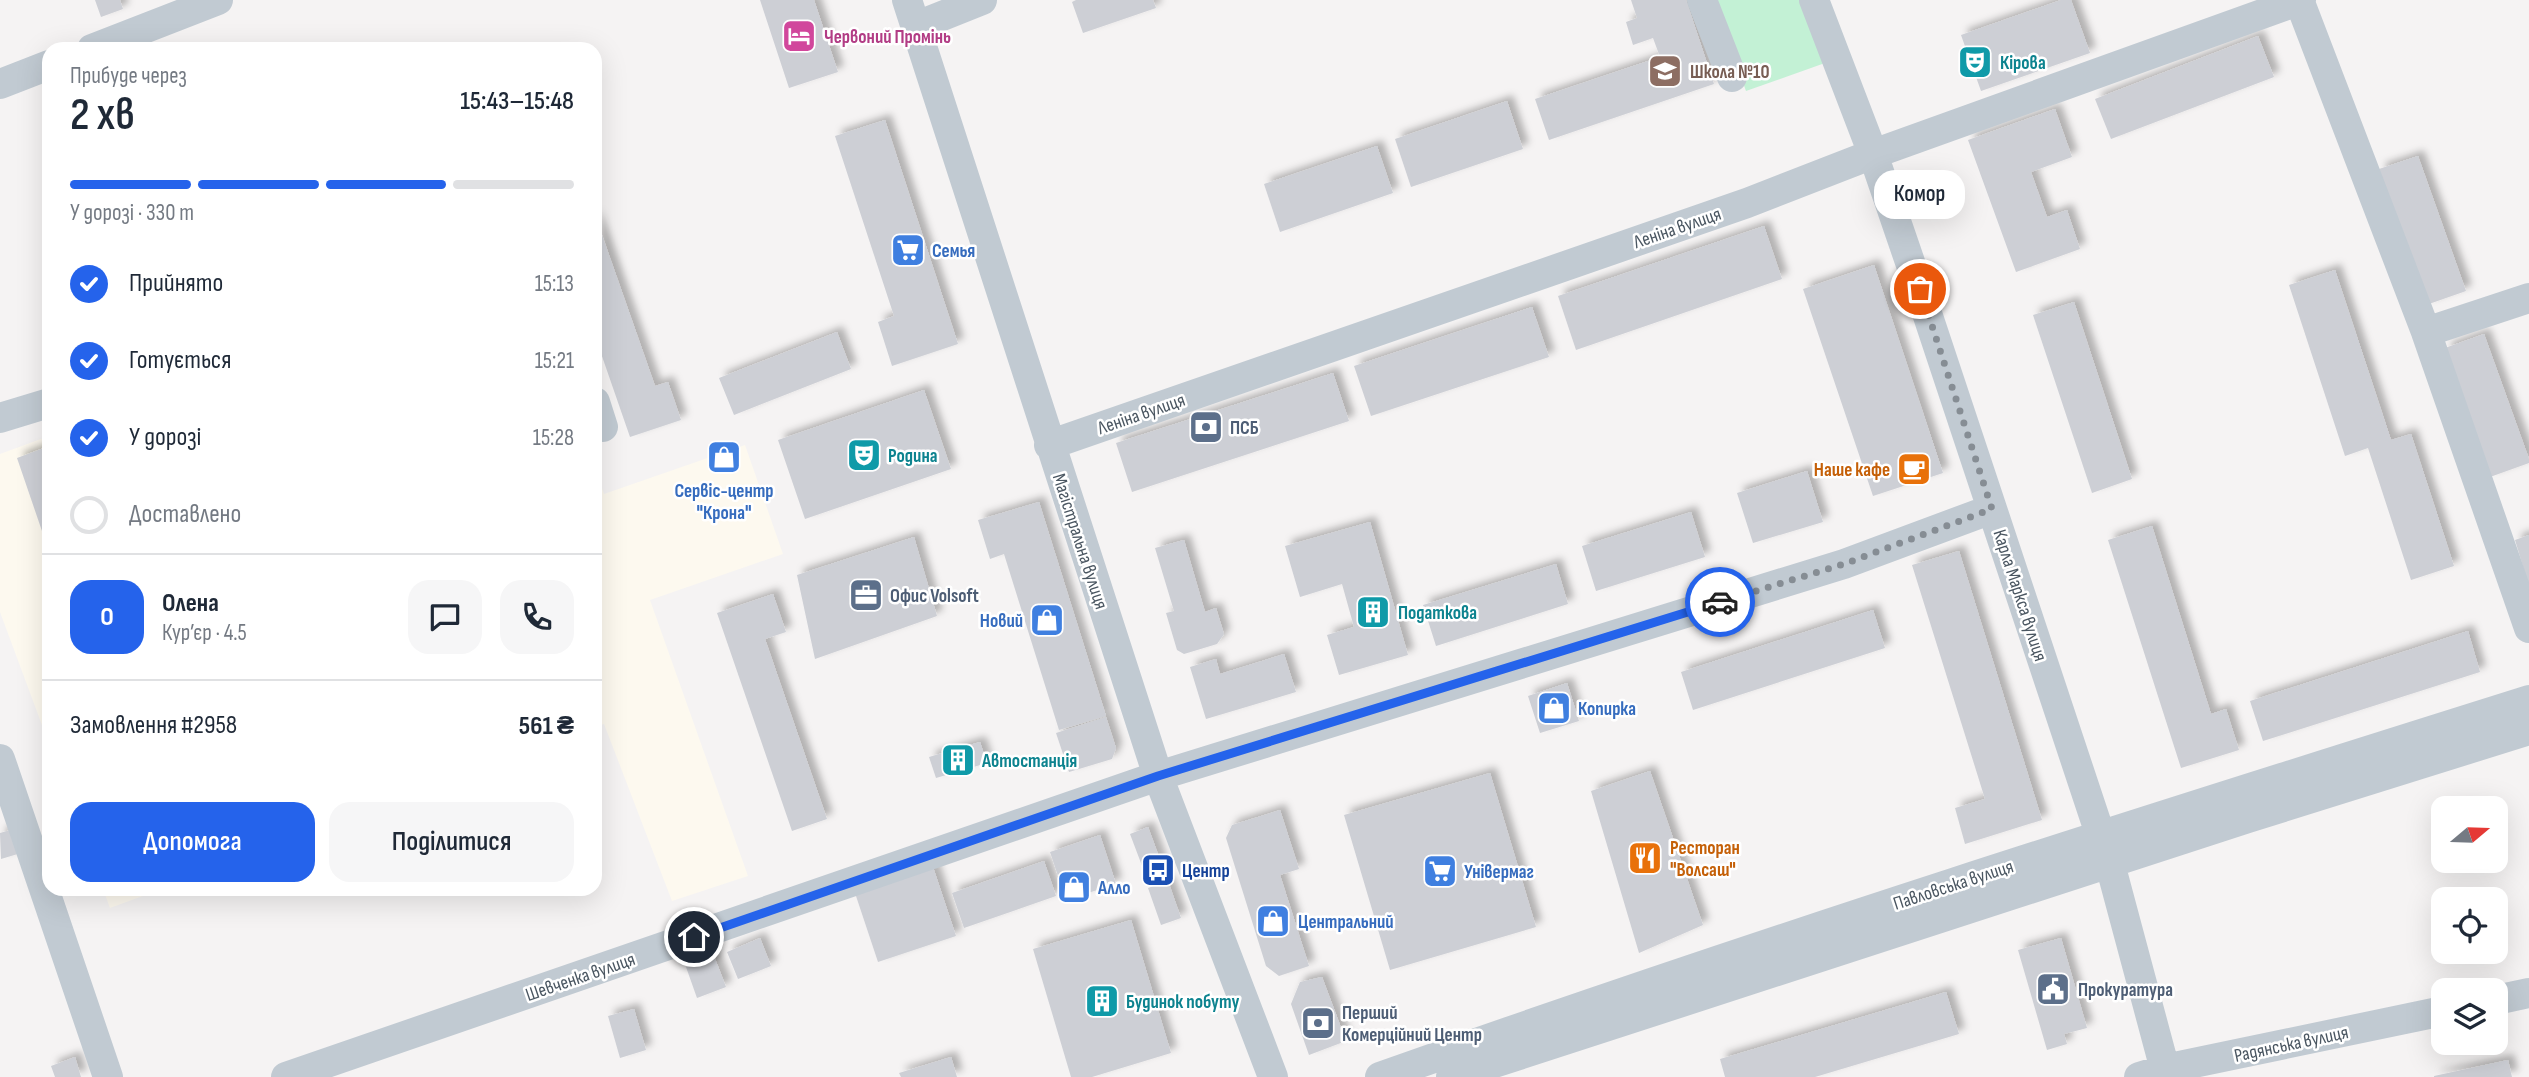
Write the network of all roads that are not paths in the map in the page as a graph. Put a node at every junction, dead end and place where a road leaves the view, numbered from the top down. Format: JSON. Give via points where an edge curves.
{"nodes":[{"id":1,"x":218,"y":0,"type":"edge"},
{"id":2,"x":982,"y":0,"type":"edge"},
{"id":3,"x":1702,"y":0,"type":"edge"},
{"id":4,"x":1814,"y":0,"type":"edge"},
{"id":5,"x":2300,"y":0,"type":"edge"},
{"id":6,"x":912,"y":13,"type":"edge"},
{"id":7,"x":110,"y":42,"type":"edge"},
{"id":8,"x":42,"y":68,"type":"edge"},
{"id":9,"x":1732,"y":77,"type":"dead end"},
{"id":10,"x":0,"y":84,"type":"edge"},
{"id":11,"x":1873,"y":154,"type":"junction"},
{"id":12,"x":2529,"y":298,"type":"edge"},
{"id":13,"x":2426,"y":332,"type":"junction"},
{"id":14,"x":42,"y":405,"type":"edge"},
{"id":15,"x":0,"y":418,"type":"edge"},
{"id":16,"x":1049,"y":445,"type":"junction"},
{"id":17,"x":1992,"y":509,"type":"junction"},
{"id":18,"x":2529,"y":628,"type":"edge"},
{"id":19,"x":2529,"y":701,"type":"edge"},
{"id":20,"x":2529,"y":730,"type":"edge"},
{"id":21,"x":3,"y":775,"type":"edge"},
{"id":22,"x":1158,"y":776,"type":"junction"},
{"id":23,"x":2100,"y":835,"type":"junction"},
{"id":24,"x":2110,"y":864,"type":"junction"},
{"id":25,"x":42,"y":887,"type":"edge"},
{"id":26,"x":45,"y":896,"type":"edge"},
{"id":27,"x":2529,"y":993,"type":"edge"},
{"id":28,"x":2508,"y":997,"type":"edge"},
{"id":29,"x":2431,"y":1014,"type":"edge"},
{"id":30,"x":2157,"y":1074,"type":"edge"},
{"id":31,"x":108,"y":1077,"type":"edge"},
{"id":32,"x":286,"y":1077,"type":"edge"},
{"id":33,"x":1273,"y":1077,"type":"edge"},
{"id":34,"x":1380,"y":1077,"type":"edge"},
{"id":35,"x":1451,"y":1077,"type":"edge"}],
"edges":[{"from":1,"to":7,"type":"street"},
{"from":2,"to":6,"type":"street"},
{"from":3,"to":9,"type":"street"},
{"from":4,"to":11,"type":"street","name":"Карла Маркса вулиця"},
{"from":5,"to":11,"type":"street","name":"Леніна вулиця"},
{"from":5,"to":13,"type":"street"},
{"from":6,"to":16,"type":"street","name":"Магістральна вулиця"},
{"from":8,"to":10,"type":"street"},
{"from":11,"to":16,"type":"street","name":"Леніна вулиця","via":[[1747,203]]},
{"from":11,"to":17,"type":"street","name":"Карла Маркса вулиця"},
{"from":12,"to":13,"type":"street"},
{"from":13,"to":18,"type":"street"},
{"from":14,"to":15,"type":"street"},
{"from":16,"to":22,"type":"street","name":"Магістральна вулиця"},
{"from":17,"to":22,"type":"street","name":"Шевченка вулиця","via":[[1844,564]]},
{"from":17,"to":23,"type":"street","name":"Карла Маркса вулиця"},
{"from":19,"to":23,"type":"street","name":"Павловська вулиця"},
{"from":20,"to":24,"type":"street","name":"Павловська вулиця"},
{"from":21,"to":25,"type":"street"},
{"from":22,"to":32,"type":"street","name":"Шевченка вулиця"},
{"from":22,"to":33,"type":"street","name":"Магістральна вулиця"},
{"from":23,"to":24,"type":"street","name":"Карла Маркса вулиця"},
{"from":23,"to":34,"type":"street","name":"Павловська вулиця"},
{"from":24,"to":30,"type":"street","name":"Карла Маркса вулиця"},
{"from":24,"to":35,"type":"street","name":"Павловська вулиця"},
{"from":26,"to":31,"type":"street"},
{"from":27,"to":28,"type":"street"},
{"from":29,"to":30,"type":"street","name":"Радянська вулиця"}]}
